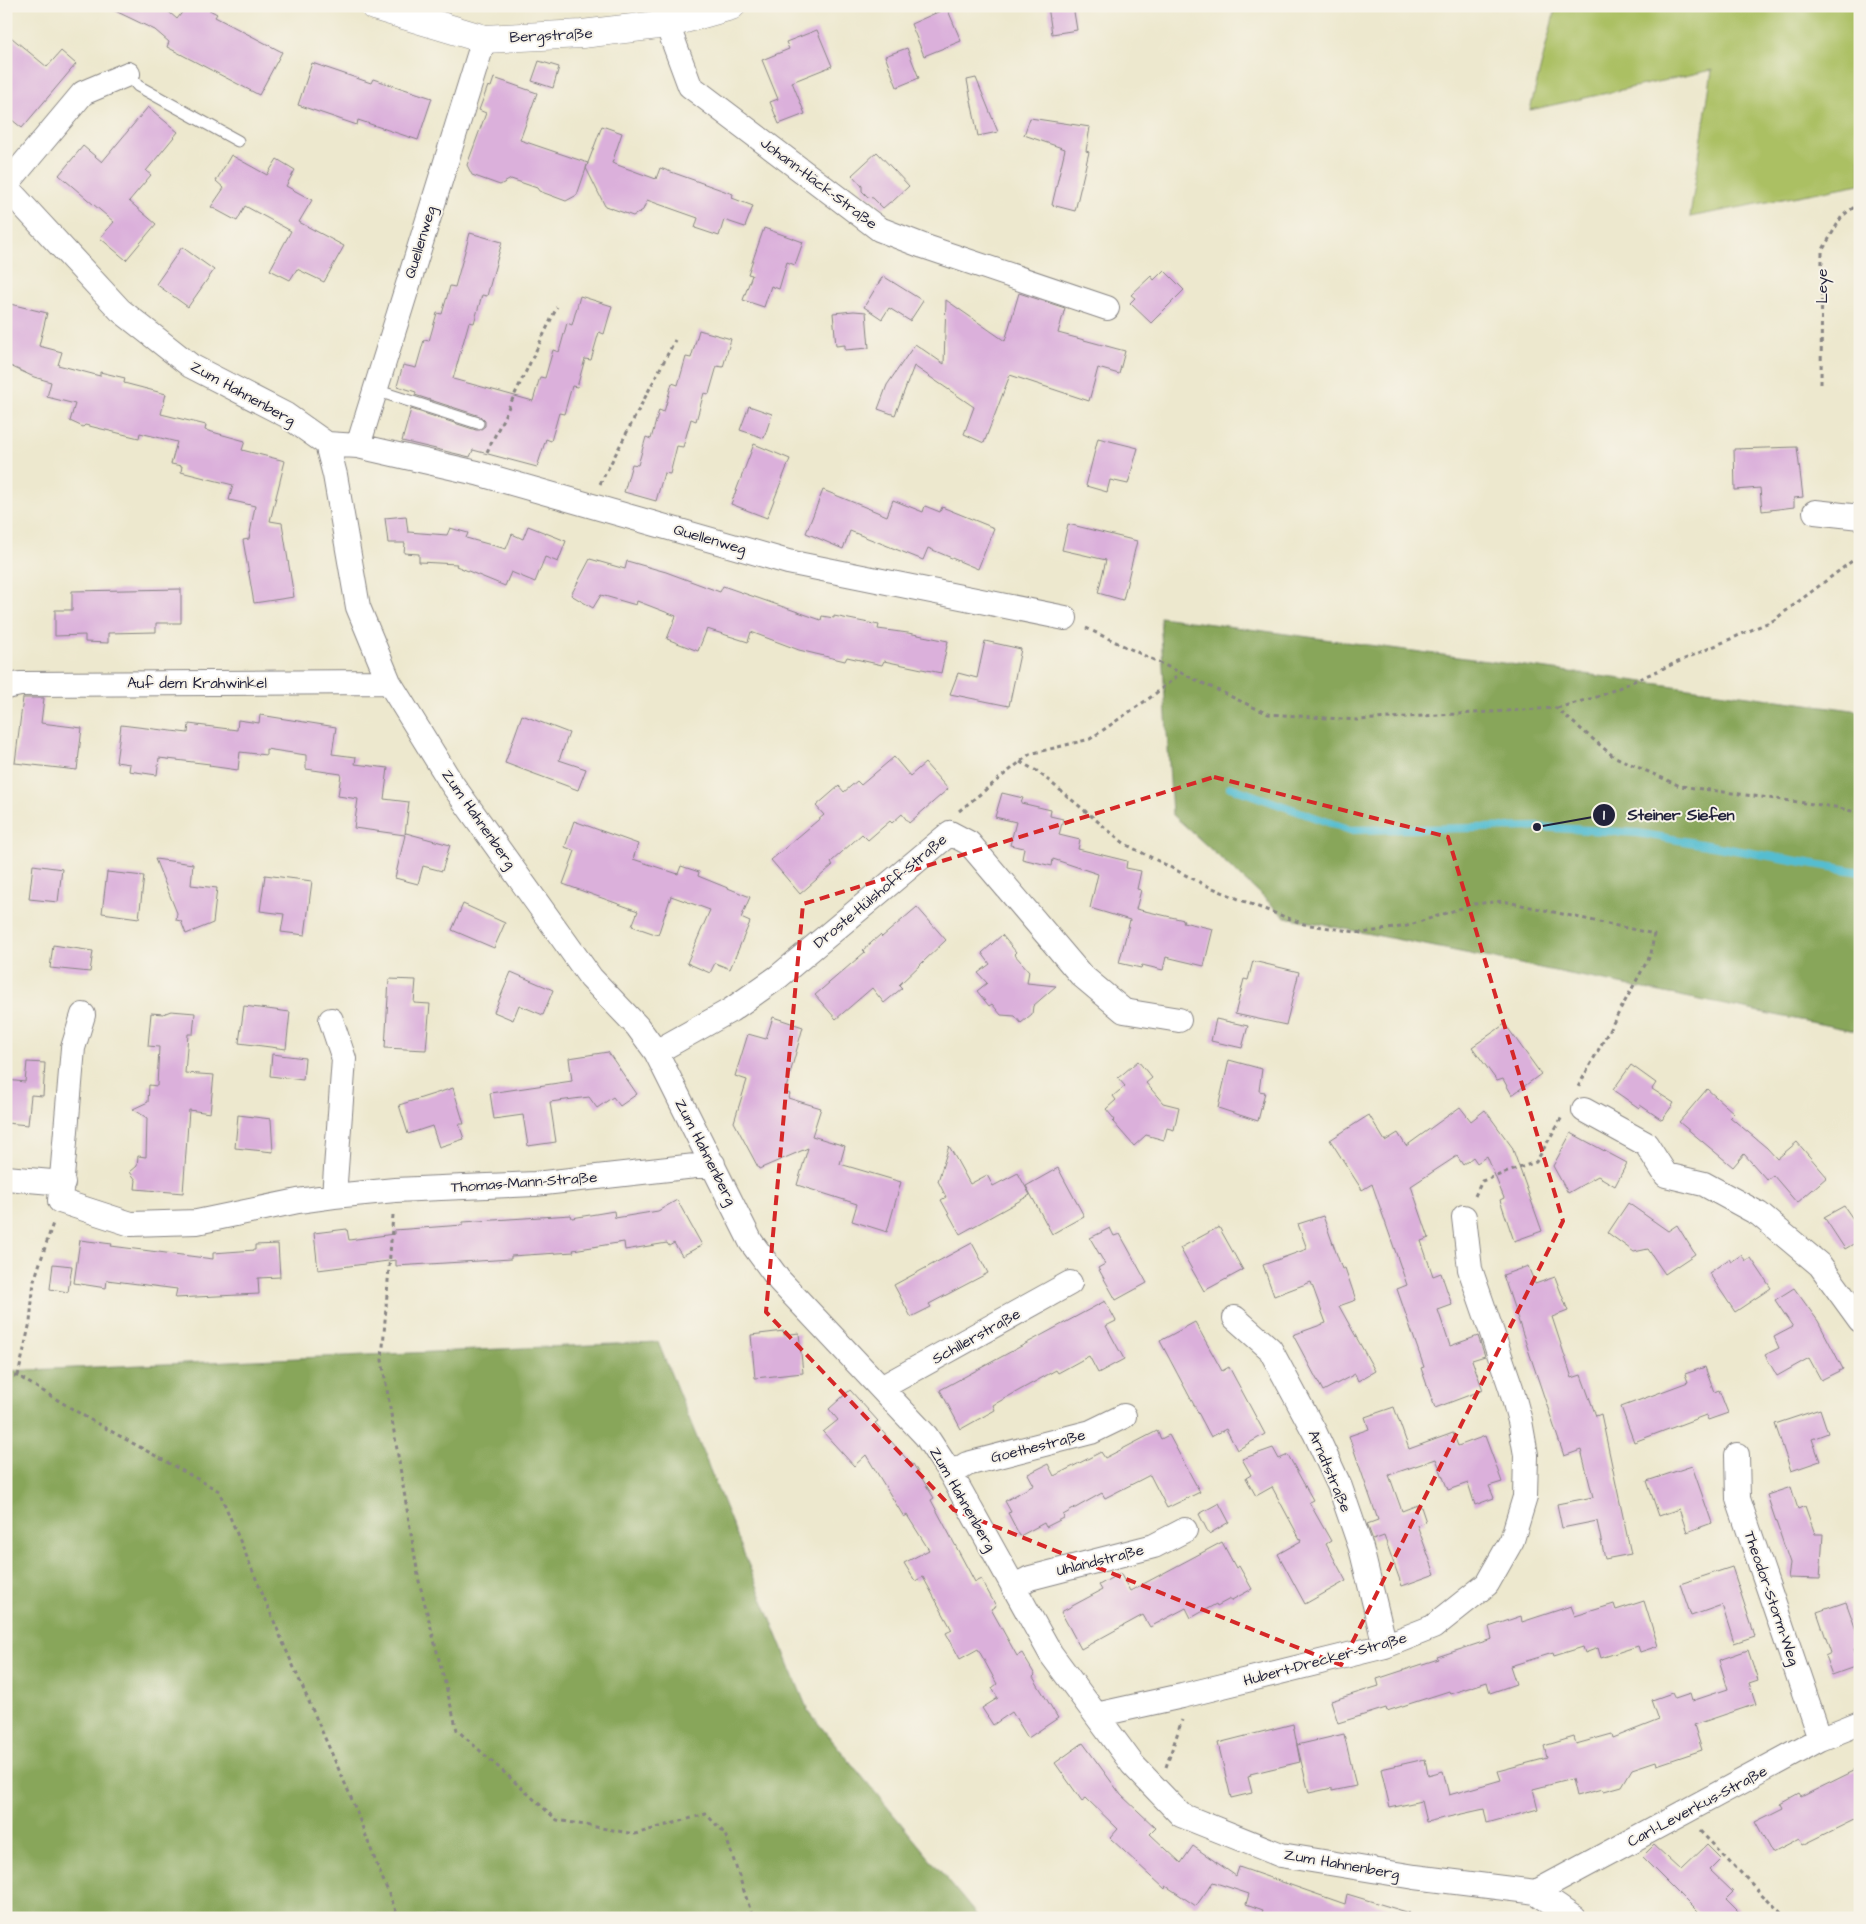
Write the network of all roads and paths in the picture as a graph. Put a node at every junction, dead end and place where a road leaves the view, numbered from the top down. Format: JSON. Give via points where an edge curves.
{"nodes":[{"id":1,"x":374,"y":6,"type":"edge"},
{"id":2,"x":731,"y":6,"type":"edge"},
{"id":3,"x":667,"y":24,"type":"junction"},
{"id":4,"x":484,"y":39,"type":"junction"},
{"id":5,"x":128,"y":74,"type":"joint"},
{"id":6,"x":238,"y":141,"type":"dead end"},
{"id":7,"x":6,"y":186,"type":"edge"},
{"id":8,"x":1860,"y":203,"type":"edge"},
{"id":9,"x":557,"y":306,"type":"dead end"},
{"id":10,"x":1107,"y":308,"type":"dead end"},
{"id":11,"x":675,"y":340,"type":"dead end"},
{"id":12,"x":1821,"y":384,"type":"dead end"},
{"id":13,"x":375,"y":390,"type":"junction"},
{"id":14,"x":478,"y":423,"type":"dead end"},
{"id":15,"x":327,"y":444,"type":"junction"},
{"id":16,"x":358,"y":446,"type":"junction"},
{"id":17,"x":477,"y":473,"type":"junction"},
{"id":18,"x":590,"y":504,"type":"junction"},
{"id":19,"x":1815,"y":512,"type":"dead end"},
{"id":20,"x":1860,"y":517,"type":"edge"},
{"id":21,"x":1860,"y":555,"type":"edge"},
{"id":22,"x":1065,"y":618,"type":"joint"},
{"id":23,"x":1180,"y":674,"type":"junction"},
{"id":24,"x":389,"y":682,"type":"junction"},
{"id":25,"x":6,"y":687,"type":"edge"},
{"id":26,"x":1556,"y":708,"type":"junction"},
{"id":27,"x":1020,"y":762,"type":"junction"},
{"id":28,"x":1860,"y":813,"type":"edge"},
{"id":29,"x":950,"y":833,"type":"junction"},
{"id":30,"x":83,"y":1016,"type":"dead end"},
{"id":31,"x":331,"y":1020,"type":"dead end"},
{"id":32,"x":1179,"y":1020,"type":"dead end"},
{"id":33,"x":656,"y":1052,"type":"junction"},
{"id":34,"x":1575,"y":1105,"type":"junction"},
{"id":35,"x":713,"y":1164,"type":"junction"},
{"id":36,"x":6,"y":1178,"type":"edge"},
{"id":37,"x":395,"y":1190,"type":"junction"},
{"id":38,"x":62,"y":1192,"type":"junction"},
{"id":39,"x":334,"y":1196,"type":"junction"},
{"id":40,"x":1464,"y":1217,"type":"joint"},
{"id":41,"x":1070,"y":1283,"type":"dead end"},
{"id":42,"x":1235,"y":1318,"type":"dead end"},
{"id":43,"x":1860,"y":1320,"type":"edge"},
{"id":44,"x":6,"y":1376,"type":"edge"},
{"id":45,"x":18,"y":1376,"type":"junction"},
{"id":46,"x":881,"y":1388,"type":"junction"},
{"id":47,"x":1124,"y":1416,"type":"dead end"},
{"id":48,"x":1737,"y":1455,"type":"dead end"},
{"id":49,"x":951,"y":1474,"type":"junction"},
{"id":50,"x":1186,"y":1530,"type":"dead end"},
{"id":51,"x":1014,"y":1587,"type":"junction"},
{"id":52,"x":1385,"y":1646,"type":"junction"},
{"id":53,"x":1191,"y":1694,"type":"junction"},
{"id":54,"x":1096,"y":1715,"type":"junction"},
{"id":55,"x":1860,"y":1723,"type":"edge"},
{"id":56,"x":1820,"y":1739,"type":"junction"},
{"id":57,"x":1158,"y":1791,"type":"junction"},
{"id":58,"x":1683,"y":1813,"type":"junction"},
{"id":59,"x":1536,"y":1892,"type":"junction"},
{"id":60,"x":400,"y":1918,"type":"edge"},
{"id":61,"x":753,"y":1918,"type":"edge"},
{"id":62,"x":1574,"y":1918,"type":"edge"},
{"id":63,"x":1785,"y":1918,"type":"edge"}],
"edges":[{"from":1,"to":4,"type":"street","name":"Bergstraße"},
{"from":2,"to":3,"type":"street","name":"Bergstraße"},
{"from":3,"to":4,"type":"street","name":"Bergstraße","via":[[582,34]]},
{"from":3,"to":10,"type":"street","name":"Johann-Häck-Straße","via":[[690,86],[879,229]]},
{"from":4,"to":13,"type":"street","name":"Quellenweg"},
{"from":5,"to":6,"type":"lane","via":[[138,86]]},
{"from":5,"to":7,"type":"street","via":[[83,93]]},
{"from":7,"to":15,"type":"street","name":"Zum Hahnenberg","via":[[120,310],[191,366],[286,414]]},
{"from":8,"to":12,"type":"path","name":"Leye","via":[[1842,216],[1822,252]]},
{"from":9,"to":17,"type":"path"},
{"from":11,"to":18,"type":"path"},
{"from":13,"to":14,"type":"lane"},
{"from":13,"to":16,"type":"street","name":"Quellenweg"},
{"from":15,"to":16,"type":"street","name":"Quellenweg"},
{"from":15,"to":24,"type":"street","name":"Zum Hahnenberg","via":[[358,606]]},
{"from":16,"to":17,"type":"street","name":"Quellenweg"},
{"from":17,"to":18,"type":"street","name":"Quellenweg"},
{"from":18,"to":22,"type":"street","name":"Quellenweg","via":[[788,562]]},
{"from":19,"to":20,"type":"street"},
{"from":21,"to":26,"type":"path","via":[[1774,620],[1600,696]]},
{"from":22,"to":23,"type":"path"},
{"from":23,"to":26,"type":"path","via":[[1268,714],[1357,720]]},
{"from":23,"to":27,"type":"path","via":[[1090,739],[1030,754]]},
{"from":24,"to":25,"type":"street","name":"Auf dem Krahwinkel","via":[[20,684]]},
{"from":24,"to":33,"type":"street","name":"Zum Hahnenberg","via":[[452,784],[591,978],[637,1026]]},
{"from":26,"to":28,"type":"path","via":[[1613,756],[1680,786]]},
{"from":27,"to":29,"type":"path","via":[[960,809]]},
{"from":27,"to":34,"type":"path","via":[[1037,770],[1125,844],[1204,884],[1304,924],[1362,933],[1407,926],[1474,904],[1503,901],[1654,934],[1651,954]]},
{"from":29,"to":32,"type":"street","name":"Droste-Hülshoff-Straße","via":[[969,843],[1081,975],[1124,1011]]},
{"from":29,"to":33,"type":"street","name":"Droste-Hülshoff-Straße","via":[[778,977],[731,1010]]},
{"from":30,"to":38,"type":"street","via":[[73,1048]]},
{"from":31,"to":39,"type":"street","via":[[344,1059]]},
{"from":33,"to":35,"type":"street","name":"Zum Hahnenberg"},
{"from":34,"to":40,"type":"path","via":[[1536,1162],[1482,1181]]},
{"from":34,"to":43,"type":"street","via":[[1646,1144],[1666,1175],[1704,1184],[1760,1214],[1820,1266]]},
{"from":35,"to":37,"type":"street","name":"Thomas-Mann-Straße","via":[[535,1184]]},
{"from":35,"to":46,"type":"street","name":"Zum Hahnenberg","via":[[751,1242],[779,1280]]},
{"from":36,"to":38,"type":"street","name":"Thomas-Mann-Straße"},
{"from":37,"to":39,"type":"street","name":"Thomas-Mann-Straße"},
{"from":37,"to":61,"type":"path","via":[[382,1360],[419,1581],[457,1730],[557,1820],[635,1834],[706,1814],[725,1834]]},
{"from":38,"to":39,"type":"street","name":"Thomas-Mann-Straße","via":[[131,1224],[197,1222]]},
{"from":38,"to":45,"type":"path","via":[[34,1281],[30,1322]]},
{"from":40,"to":52,"type":"street","name":"Hubert-Drecker-Straße","via":[[1470,1269],[1520,1421],[1526,1455],[1525,1497],[1512,1540],[1487,1584],[1433,1627]]},
{"from":41,"to":46,"type":"street","name":"Schillerstraße"},
{"from":42,"to":52,"type":"street","name":"Arndtstraße","via":[[1270,1349],[1340,1487],[1361,1548]]},
{"from":44,"to":45,"type":"path"},
{"from":45,"to":60,"type":"path","via":[[219,1491]]},
{"from":46,"to":49,"type":"street","name":"Zum Hahnenberg","via":[[926,1436]]},
{"from":47,"to":49,"type":"street","name":"Goethestraße","via":[[1092,1432],[967,1464]]},
{"from":48,"to":56,"type":"street","name":"Theodor-Storm-Weg","via":[[1738,1499]]},
{"from":49,"to":51,"type":"street","name":"Zum Hahnenberg"},
{"from":50,"to":51,"type":"street","name":"Uhlandstraße","via":[[1154,1546],[1030,1578]]},
{"from":51,"to":54,"type":"street","name":"Zum Hahnenberg","via":[[1051,1654]]},
{"from":52,"to":53,"type":"street","name":"Hubert-Drecker-Straße"},
{"from":53,"to":54,"type":"street","name":"Hubert-Drecker-Straße"},
{"from":53,"to":57,"type":"path"},
{"from":54,"to":57,"type":"street","name":"Zum Hahnenberg","via":[[1133,1765]]},
{"from":55,"to":56,"type":"street","name":"Carl-Leverkus-Straße"},
{"from":56,"to":58,"type":"street","name":"Carl-Leverkus-Straße"},
{"from":57,"to":59,"type":"street","name":"Zum Hahnenberg","via":[[1181,1814],[1281,1855],[1415,1877]]},
{"from":58,"to":59,"type":"street","name":"Carl-Leverkus-Straße"},
{"from":58,"to":63,"type":"path"},
{"from":59,"to":62,"type":"street","name":"Zum Hahnenberg"}]}
